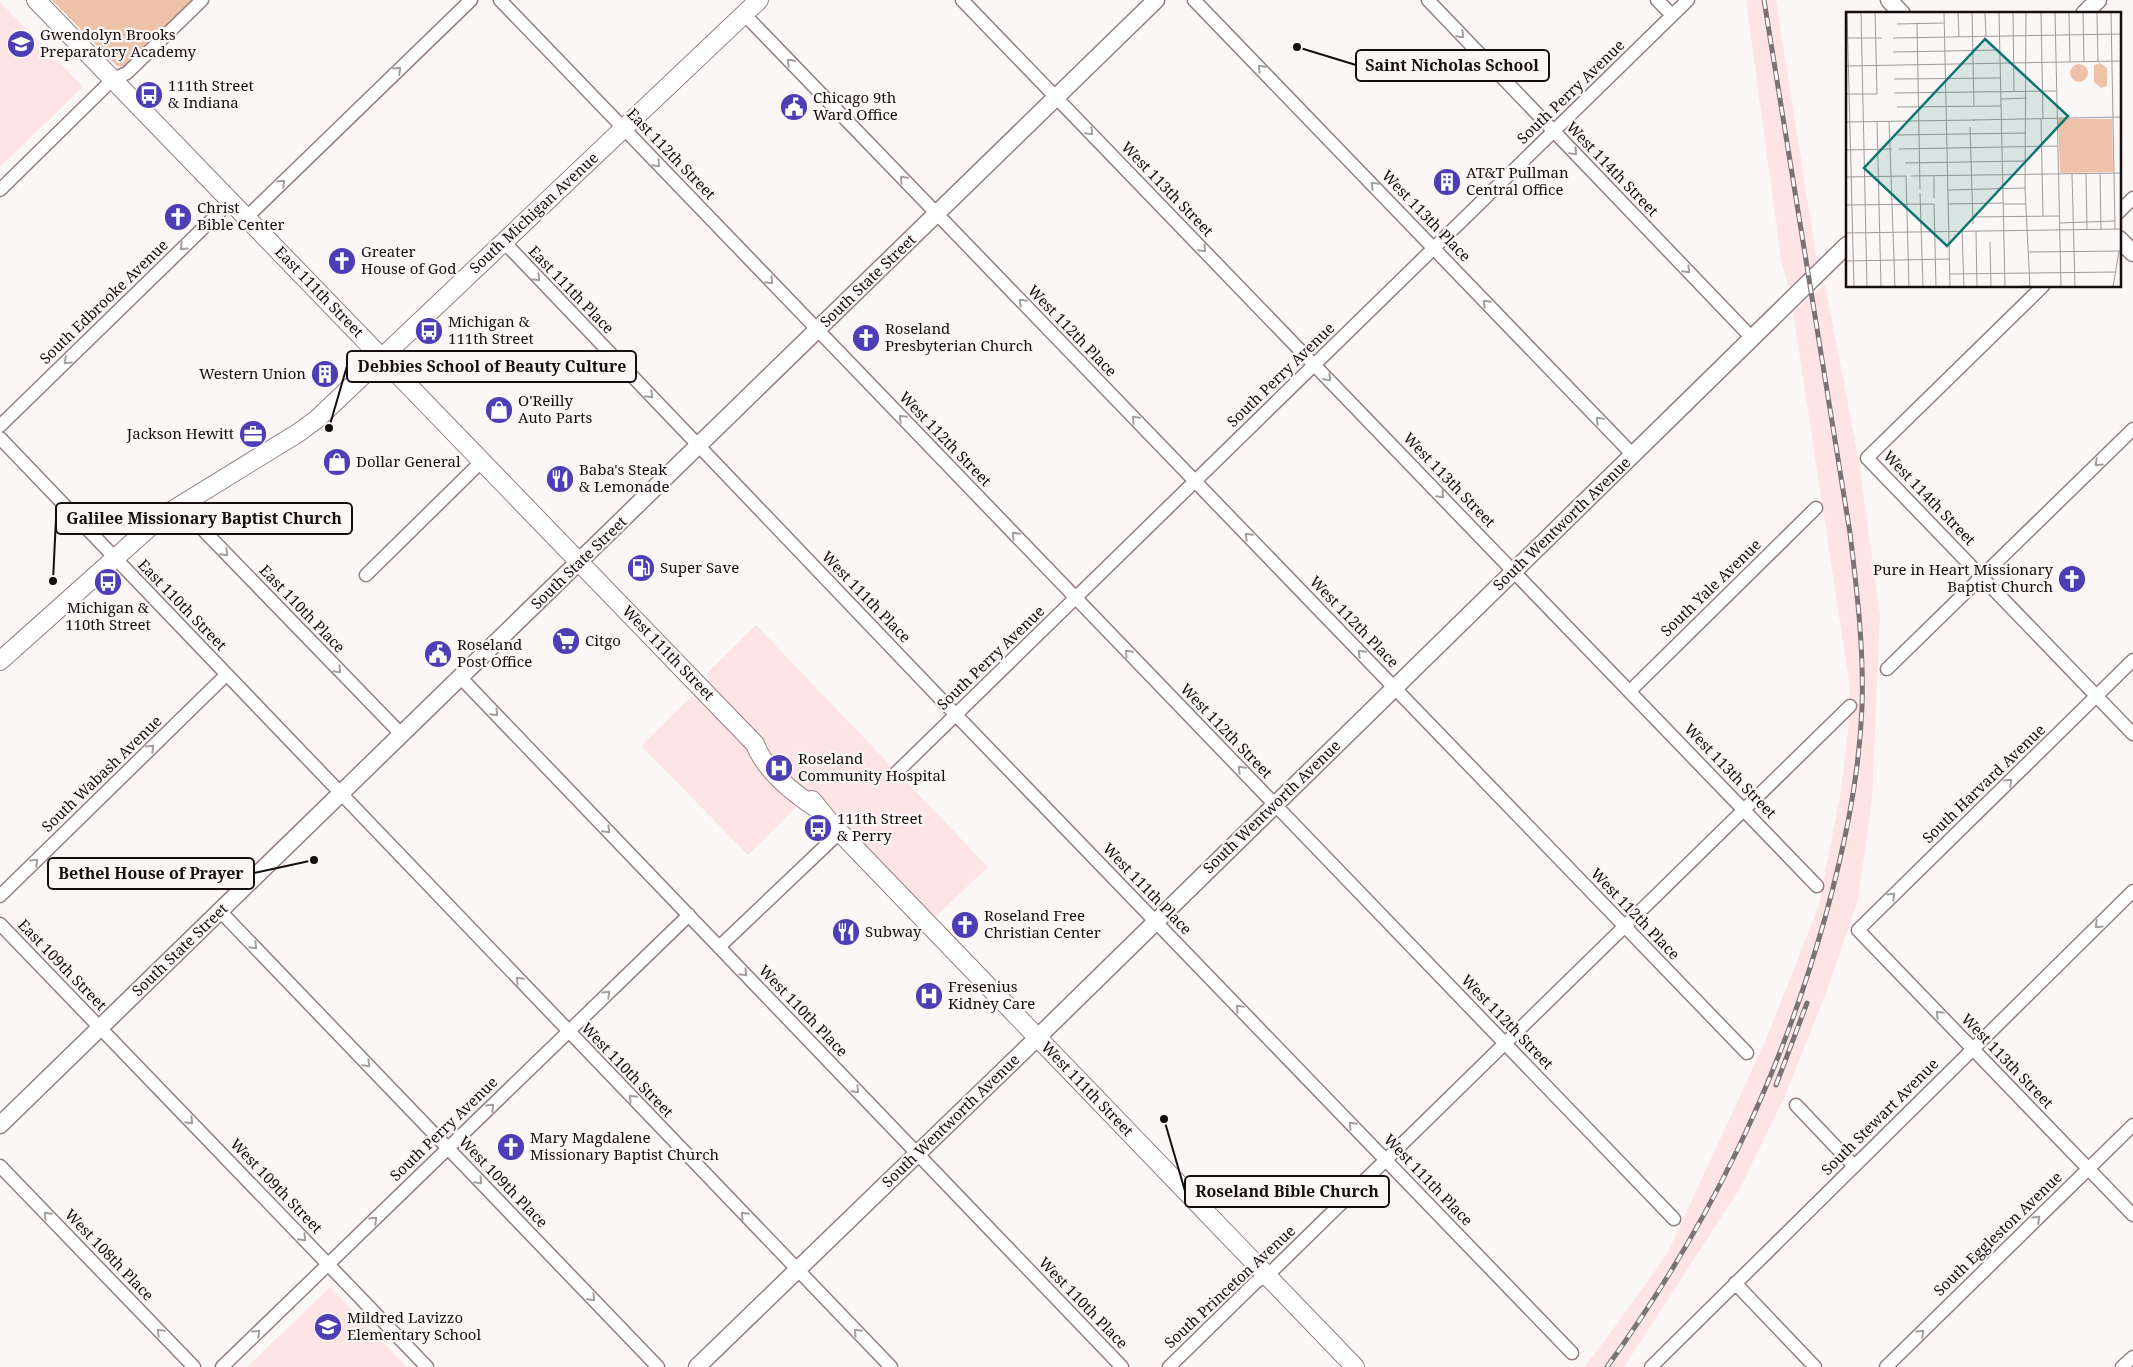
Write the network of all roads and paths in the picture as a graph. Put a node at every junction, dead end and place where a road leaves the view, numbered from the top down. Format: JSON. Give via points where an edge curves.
{"nodes":[{"id":1,"x":36,"y":0,"type":"edge"},
{"id":2,"x":202,"y":0,"type":"edge"},
{"id":3,"x":471,"y":0,"type":"edge"},
{"id":4,"x":500,"y":0,"type":"edge"},
{"id":5,"x":759,"y":0,"type":"edge"},
{"id":6,"x":962,"y":0,"type":"edge"},
{"id":7,"x":1156,"y":0,"type":"edge"},
{"id":8,"x":1194,"y":0,"type":"edge"},
{"id":9,"x":1428,"y":0,"type":"edge"},
{"id":10,"x":1657,"y":0,"type":"edge"},
{"id":11,"x":1688,"y":0,"type":"edge"},
{"id":12,"x":1889,"y":0,"type":"edge"},
{"id":13,"x":2098,"y":0,"type":"edge"},
{"id":14,"x":1900,"y":12,"type":"edge"},
{"id":15,"x":2086,"y":12,"type":"edge"},
{"id":16,"x":744,"y":14,"type":"junction"},
{"id":17,"x":1672,"y":16,"type":"junction"},
{"id":18,"x":113,"y":79,"type":"junction"},
{"id":19,"x":1056,"y":97,"type":"junction"},
{"id":20,"x":624,"y":129,"type":"junction"},
{"id":21,"x":1554,"y":131,"type":"junction"},
{"id":22,"x":0,"y":190,"type":"edge"},
{"id":23,"x":2133,"y":198,"type":"edge"},
{"id":24,"x":231,"y":201,"type":"junction"},
{"id":25,"x":2120,"y":211,"type":"edge"},
{"id":26,"x":937,"y":214,"type":"junction"},
{"id":27,"x":247,"y":217,"type":"junction"},
{"id":28,"x":2120,"y":240,"type":"edge"},
{"id":29,"x":504,"y":242,"type":"junction"},
{"id":30,"x":1846,"y":246,"type":"edge"},
{"id":31,"x":1434,"y":248,"type":"junction"},
{"id":32,"x":2133,"y":253,"type":"edge"},
{"id":33,"x":2041,"y":288,"type":"edge"},
{"id":34,"x":818,"y":330,"type":"junction"},
{"id":35,"x":1752,"y":338,"type":"junction"},
{"id":36,"x":382,"y":358,"type":"junction"},
{"id":37,"x":1315,"y":365,"type":"junction"},
{"id":38,"x":0,"y":426,"type":"edge"},
{"id":39,"x":2133,"y":429,"type":"edge"},
{"id":40,"x":0,"y":438,"type":"edge"},
{"id":41,"x":699,"y":446,"type":"junction"},
{"id":42,"x":1633,"y":455,"type":"junction"},
{"id":43,"x":482,"y":461,"type":"junction"},
{"id":44,"x":1195,"y":481,"type":"junction"},
{"id":45,"x":179,"y":505,"type":"junction"},
{"id":46,"x":1816,"y":508,"type":"dead end"},
{"id":47,"x":115,"y":558,"type":"junction"},
{"id":48,"x":580,"y":562,"type":"junction"},
{"id":49,"x":1514,"y":571,"type":"junction"},
{"id":50,"x":366,"y":575,"type":"dead end"},
{"id":51,"x":1982,"y":577,"type":"junction"},
{"id":52,"x":1076,"y":598,"type":"junction"},
{"id":53,"x":2133,"y":660,"type":"edge"},
{"id":54,"x":0,"y":661,"type":"edge"},
{"id":55,"x":1887,"y":669,"type":"dead end"},
{"id":56,"x":226,"y":675,"type":"junction"},
{"id":57,"x":461,"y":678,"type":"junction"},
{"id":58,"x":1395,"y":688,"type":"junction"},
{"id":59,"x":1630,"y":691,"type":"junction"},
{"id":60,"x":2097,"y":696,"type":"junction"},
{"id":61,"x":1850,"y":706,"type":"dead end"},
{"id":62,"x":956,"y":715,"type":"junction"},
{"id":63,"x":2133,"y":734,"type":"edge"},
{"id":64,"x":402,"y":735,"type":"junction"},
{"id":65,"x":896,"y":773,"type":"dead end"},
{"id":66,"x":341,"y":795,"type":"junction"},
{"id":67,"x":1275,"y":804,"type":"junction"},
{"id":68,"x":1744,"y":810,"type":"junction"},
{"id":69,"x":840,"y":832,"type":"junction"},
{"id":70,"x":1817,"y":886,"type":"dead end"},
{"id":71,"x":2133,"y":891,"type":"edge"},
{"id":72,"x":0,"y":896,"type":"edge"},
{"id":73,"x":220,"y":911,"type":"junction"},
{"id":74,"x":689,"y":915,"type":"junction"},
{"id":75,"x":1155,"y":921,"type":"junction"},
{"id":76,"x":0,"y":924,"type":"edge"},
{"id":77,"x":1625,"y":927,"type":"junction"},
{"id":78,"x":1858,"y":930,"type":"joint"},
{"id":79,"x":719,"y":947,"type":"junction"},
{"id":80,"x":100,"y":1028,"type":"junction"},
{"id":81,"x":568,"y":1032,"type":"junction"},
{"id":82,"x":1038,"y":1038,"type":"junction"},
{"id":83,"x":1505,"y":1044,"type":"junction"},
{"id":84,"x":1972,"y":1049,"type":"junction"},
{"id":85,"x":1746,"y":1054,"type":"dead end"},
{"id":86,"x":1796,"y":1105,"type":"dead end"},
{"id":87,"x":0,"y":1125,"type":"edge"},
{"id":88,"x":2133,"y":1125,"type":"edge"},
{"id":89,"x":448,"y":1148,"type":"junction"},
{"id":90,"x":917,"y":1154,"type":"junction"},
{"id":91,"x":1386,"y":1160,"type":"junction"},
{"id":92,"x":0,"y":1166,"type":"edge"},
{"id":93,"x":1854,"y":1166,"type":"junction"},
{"id":94,"x":2088,"y":1169,"type":"junction"},
{"id":95,"x":2133,"y":1216,"type":"edge"},
{"id":96,"x":1674,"y":1219,"type":"dead end"},
{"id":97,"x":328,"y":1264,"type":"junction"},
{"id":98,"x":797,"y":1270,"type":"junction"},
{"id":99,"x":1266,"y":1276,"type":"junction"},
{"id":100,"x":1735,"y":1283,"type":"junction"},
{"id":101,"x":1572,"y":1353,"type":"dead end"},
{"id":102,"x":2133,"y":1356,"type":"edge"},
{"id":103,"x":194,"y":1367,"type":"edge"},
{"id":104,"x":222,"y":1367,"type":"edge"},
{"id":105,"x":427,"y":1367,"type":"edge"},
{"id":106,"x":658,"y":1367,"type":"edge"},
{"id":107,"x":697,"y":1367,"type":"edge"},
{"id":108,"x":891,"y":1367,"type":"edge"},
{"id":109,"x":1122,"y":1367,"type":"edge"},
{"id":110,"x":1169,"y":1367,"type":"edge"},
{"id":111,"x":1355,"y":1367,"type":"edge"},
{"id":112,"x":1651,"y":1367,"type":"edge"},
{"id":113,"x":1815,"y":1367,"type":"edge"},
{"id":114,"x":1886,"y":1367,"type":"edge"},
{"id":115,"x":2122,"y":1367,"type":"edge"}],
"edges":[{"from":1,"to":18,"type":"main road","name":"East 111th Street"},
{"from":2,"to":18,"type":"street","via":[[127,73]]},
{"from":27,"to":3,"type":"street","one_way":true},
{"from":4,"to":20,"type":"street","name":"East 112th Street"},
{"from":5,"to":16,"type":"main road","name":"South Michigan Avenue"},
{"from":6,"to":19,"type":"street","name":"West 113th Street"},
{"from":7,"to":19,"type":"street","name":"South State Street"},
{"from":31,"to":8,"type":"street","name":"West 113th Place","one_way":true},
{"from":9,"to":21,"type":"street","name":"West 114th Street","one_way":true},
{"from":10,"to":17,"type":"street"},
{"from":11,"to":17,"type":"street","name":"South Perry Avenue"},
{"from":12,"to":14,"type":"street"},
{"from":13,"to":15,"type":"street"},
{"from":16,"to":20,"type":"main road","name":"South Michigan Avenue"},
{"from":26,"to":16,"type":"street","name":"West 112th Place","one_way":true},
{"from":17,"to":21,"type":"street","name":"South Perry Avenue"},
{"from":18,"to":22,"type":"street"},
{"from":18,"to":24,"type":"main road","name":"East 111th Street"},
{"from":19,"to":26,"type":"street","name":"South State Street"},
{"from":19,"to":37,"type":"street","name":"West 113th Street","one_way":true},
{"from":20,"to":29,"type":"main road","name":"South Michigan Avenue"},
{"from":20,"to":34,"type":"street","name":"East 112th Street","one_way":true},
{"from":21,"to":31,"type":"street","name":"South Perry Avenue"},
{"from":21,"to":35,"type":"street","name":"West 114th Street","one_way":true},
{"from":23,"to":25,"type":"street"},
{"from":24,"to":27,"type":"main road","name":"East 111th Street"},
{"from":24,"to":38,"type":"street","name":"South Edbrooke Avenue","one_way":true},
{"from":26,"to":34,"type":"street","name":"South State Street"},
{"from":44,"to":26,"type":"street","name":"West 112th Place","one_way":true},
{"from":27,"to":36,"type":"main road","name":"East 111th Street"},
{"from":28,"to":32,"type":"street"},
{"from":29,"to":36,"type":"main road","name":"South Michigan Avenue"},
{"from":29,"to":41,"type":"street","name":"East 111th Place","one_way":true},
{"from":30,"to":35,"type":"street","name":"South Wentworth Avenue"},
{"from":31,"to":37,"type":"street","name":"South Perry Avenue"},
{"from":42,"to":31,"type":"street","name":"West 113th Place","one_way":true},
{"from":33,"to":51,"type":"street","name":"West 114th Street","via":[[1867,458]]},
{"from":34,"to":41,"type":"street","name":"South State Street"},
{"from":52,"to":34,"type":"street","name":"West 112th Street","one_way":true},
{"from":35,"to":42,"type":"street","name":"South Wentworth Avenue"},
{"from":36,"to":43,"type":"main road","name":"East 111th Street"},
{"from":36,"to":45,"type":"main road","name":"South Michigan Avenue","via":[[305,428]]},
{"from":37,"to":44,"type":"street","name":"South Perry Avenue"},
{"from":37,"to":49,"type":"street","name":"West 113th Street","one_way":true},
{"from":39,"to":51,"type":"street","one_way":true},
{"from":40,"to":47,"type":"street","name":"East 110th Street"},
{"from":41,"to":48,"type":"street","name":"South State Street"},
{"from":41,"to":62,"type":"street","name":"West 111th Place"},
{"from":42,"to":49,"type":"street","name":"South Wentworth Avenue"},
{"from":43,"to":48,"type":"main road","name":"East 111th Street"},
{"from":43,"to":50,"type":"street"},
{"from":44,"to":52,"type":"street","name":"South Perry Avenue"},
{"from":58,"to":44,"type":"street","name":"West 112th Place","one_way":true},
{"from":45,"to":47,"type":"main road","name":"South Michigan Avenue"},
{"from":45,"to":64,"type":"street","name":"East 110th Place","one_way":true},
{"from":46,"to":59,"type":"street","name":"South Yale Avenue"},
{"from":47,"to":54,"type":"main road","name":"South Michigan Avenue"},
{"from":47,"to":56,"type":"street","name":"East 110th Street"},
{"from":48,"to":57,"type":"street","name":"South State Street"},
{"from":48,"to":69,"type":"main road","name":"West 111th Street","via":[[756,744],[792,774]]},
{"from":49,"to":58,"type":"street","name":"South Wentworth Avenue"},
{"from":49,"to":59,"type":"street","name":"West 113th Street"},
{"from":51,"to":55,"type":"street"},
{"from":51,"to":60,"type":"street","name":"West 114th Street"},
{"from":52,"to":62,"type":"street","name":"South Perry Avenue"},
{"from":67,"to":52,"type":"street","name":"West 112th Street","one_way":true},
{"from":53,"to":60,"type":"street","name":"South Harvard Avenue"},
{"from":56,"to":66,"type":"street","name":"East 110th Street"},
{"from":72,"to":56,"type":"street","name":"South Wabash Avenue","one_way":true},
{"from":57,"to":64,"type":"street","name":"South State Street"},
{"from":57,"to":74,"type":"street","name":"West 110th Place","one_way":true},
{"from":58,"to":67,"type":"street","name":"South Wentworth Avenue"},
{"from":58,"to":77,"type":"street","name":"West 112th Place"},
{"from":59,"to":68,"type":"street","name":"West 113th Street"},
{"from":60,"to":63,"type":"street","name":"West 114th Street"},
{"from":78,"to":60,"type":"street","name":"South Harvard Avenue","one_way":true},
{"from":61,"to":68,"type":"street","name":"South Princeton Avenue"},
{"from":62,"to":65,"type":"street","name":"South Perry Avenue"},
{"from":62,"to":75,"type":"street","name":"West 111th Place"},
{"from":64,"to":66,"type":"street","name":"South State Street"},
{"from":66,"to":73,"type":"street","name":"South State Street"},
{"from":81,"to":66,"type":"street","name":"West 110th Street","one_way":true},
{"from":67,"to":75,"type":"street","name":"South Wentworth Avenue"},
{"from":67,"to":83,"type":"street","name":"West 112th Street"},
{"from":68,"to":70,"type":"street","name":"West 113th Street"},
{"from":68,"to":77,"type":"street","name":"South Princeton Avenue"},
{"from":69,"to":79,"type":"street"},
{"from":69,"to":82,"type":"main road","name":"West 111th Street"},
{"from":71,"to":84,"type":"street","name":"South Stewart Avenue","one_way":true},
{"from":73,"to":80,"type":"street","name":"South State Street"},
{"from":73,"to":89,"type":"street","name":"West 109th Place","one_way":true},
{"from":74,"to":79,"type":"street","name":"West 110th Place"},
{"from":81,"to":74,"type":"street","name":"South Perry Avenue","one_way":true},
{"from":75,"to":82,"type":"street","name":"South Wentworth Avenue"},
{"from":91,"to":75,"type":"street","name":"West 111th Place","one_way":true},
{"from":76,"to":80,"type":"street","name":"East 109th Street"},
{"from":77,"to":83,"type":"street","name":"South Princeton Avenue"},
{"from":77,"to":85,"type":"street","name":"West 112th Place"},
{"from":84,"to":78,"type":"street","name":"West 113th Street","one_way":true},
{"from":79,"to":90,"type":"street","name":"West 110th Place","one_way":true},
{"from":80,"to":87,"type":"street","name":"South State Street"},
{"from":80,"to":97,"type":"street","name":"West 109th Street","one_way":true},
{"from":89,"to":81,"type":"street","name":"South Perry Avenue","one_way":true},
{"from":98,"to":81,"type":"street","name":"West 110th Street","one_way":true},
{"from":82,"to":90,"type":"street","name":"South Wentworth Avenue"},
{"from":82,"to":99,"type":"main road","name":"West 111th Street"},
{"from":83,"to":91,"type":"street","name":"South Princeton Avenue"},
{"from":83,"to":96,"type":"street","name":"West 112th Street"},
{"from":84,"to":93,"type":"street","name":"South Stewart Avenue"},
{"from":84,"to":94,"type":"street","name":"West 113th Street"},
{"from":86,"to":93,"type":"street"},
{"from":88,"to":94,"type":"street","name":"South Eggleston Avenue"},
{"from":97,"to":89,"type":"street","name":"South Perry Avenue","one_way":true},
{"from":89,"to":106,"type":"street","name":"West 109th Place","one_way":true},
{"from":90,"to":98,"type":"street","name":"South Wentworth Avenue"},
{"from":90,"to":109,"type":"street","name":"West 110th Place"},
{"from":91,"to":99,"type":"street","name":"South Princeton Avenue"},
{"from":91,"to":101,"type":"street","name":"West 111th Place"},
{"from":103,"to":92,"type":"street","name":"West 108th Place","one_way":true},
{"from":93,"to":100,"type":"street","name":"South Stewart Avenue"},
{"from":94,"to":95,"type":"street","name":"West 113th Street"},
{"from":114,"to":94,"type":"street","name":"South Eggleston Avenue","one_way":true},
{"from":104,"to":97,"type":"street","name":"South Perry Avenue","one_way":true},
{"from":97,"to":105,"type":"street","name":"West 109th Street"},
{"from":98,"to":107,"type":"street","name":"South Wentworth Avenue"},
{"from":108,"to":98,"type":"street","name":"West 110th Street","one_way":true},
{"from":99,"to":110,"type":"street","name":"South Princeton Avenue"},
{"from":99,"to":111,"type":"main road","name":"West 111th Street"},
{"from":100,"to":112,"type":"street","name":"South Stewart Avenue"},
{"from":100,"to":113,"type":"street"},
{"from":102,"to":115,"type":"street"}]}
